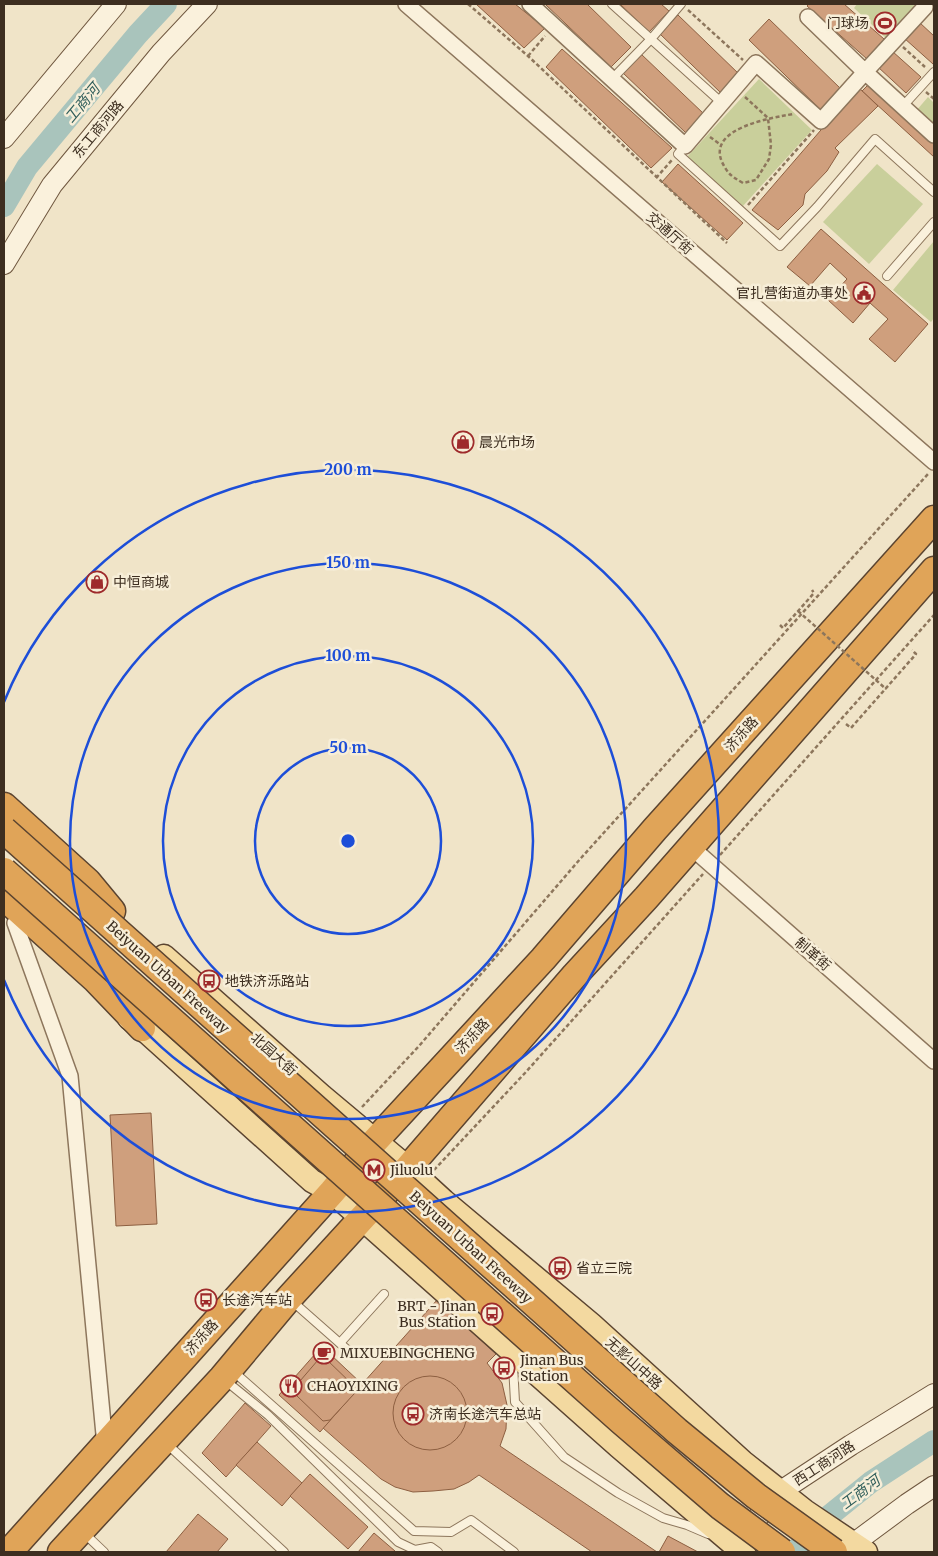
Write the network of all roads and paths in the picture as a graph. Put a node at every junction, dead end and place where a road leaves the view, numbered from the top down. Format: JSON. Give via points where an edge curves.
{"nodes":[{"id":1,"x":116,"y":4,"type":"edge"},
{"id":2,"x":207,"y":4,"type":"edge"},
{"id":3,"x":406,"y":4,"type":"edge"},
{"id":4,"x":468,"y":4,"type":"edge"},
{"id":5,"x":530,"y":4,"type":"edge"},
{"id":6,"x":612,"y":4,"type":"edge"},
{"id":7,"x":681,"y":4,"type":"edge"},
{"id":8,"x":925,"y":7,"type":"dead end"},
{"id":9,"x":808,"y":17,"type":"dead end"},
{"id":10,"x":554,"y":25,"type":"junction"},
{"id":11,"x":650,"y":39,"type":"junction"},
{"id":12,"x":895,"y":39,"type":"junction"},
{"id":13,"x":528,"y":56,"type":"junction"},
{"id":14,"x":752,"y":68,"type":"junction"},
{"id":15,"x":865,"y":72,"type":"junction"},
{"id":16,"x":933,"y":73,"type":"edge"},
{"id":17,"x":612,"y":79,"type":"junction"},
{"id":18,"x":734,"y":89,"type":"junction"},
{"id":19,"x":722,"y":103,"type":"junction"},
{"id":20,"x":804,"y":106,"type":"junction"},
{"id":21,"x":904,"y":106,"type":"junction"},
{"id":22,"x":768,"y":118,"type":"junction"},
{"id":23,"x":821,"y":122,"type":"junction"},
{"id":24,"x":934,"y":135,"type":"edge"},
{"id":25,"x":4,"y":138,"type":"edge"},
{"id":26,"x":682,"y":150,"type":"junction"},
{"id":27,"x":656,"y":178,"type":"junction"},
{"id":28,"x":934,"y":192,"type":"edge"},
{"id":29,"x":742,"y":211,"type":"junction"},
{"id":30,"x":934,"y":222,"type":"edge"},
{"id":31,"x":728,"y":243,"type":"dead end"},
{"id":32,"x":4,"y":264,"type":"edge"},
{"id":33,"x":887,"y":276,"type":"dead end"},
{"id":34,"x":931,"y":468,"type":"edge"},
{"id":35,"x":934,"y":519,"type":"edge"},
{"id":36,"x":934,"y":570,"type":"edge"},
{"id":37,"x":812,"y":590,"type":"dead end"},
{"id":38,"x":798,"y":611,"type":"junction"},
{"id":39,"x":934,"y":614,"type":"edge"},
{"id":40,"x":780,"y":626,"type":"dead end"},
{"id":41,"x":912,"y":650,"type":"dead end"},
{"id":42,"x":886,"y":689,"type":"junction"},
{"id":43,"x":846,"y":724,"type":"dead end"},
{"id":44,"x":4,"y":806,"type":"edge"},
{"id":45,"x":4,"y":824,"type":"edge"},
{"id":46,"x":4,"y":830,"type":"edge"},
{"id":47,"x":691,"y":847,"type":"junction"},
{"id":48,"x":711,"y":865,"type":"junction"},
{"id":49,"x":4,"y":871,"type":"edge"},
{"id":50,"x":4,"y":887,"type":"edge"},
{"id":51,"x":4,"y":897,"type":"edge"},
{"id":52,"x":112,"y":911,"type":"junction"},
{"id":53,"x":9,"y":918,"type":"edge"},
{"id":54,"x":105,"y":984,"type":"junction"},
{"id":55,"x":142,"y":1028,"type":"junction"},
{"id":56,"x":934,"y":1061,"type":"edge"},
{"id":57,"x":350,"y":1120,"type":"junction"},
{"id":58,"x":375,"y":1141,"type":"junction"},
{"id":59,"x":415,"y":1175,"type":"junction"},
{"id":60,"x":332,"y":1192,"type":"junction"},
{"id":61,"x":361,"y":1218,"type":"junction"},
{"id":62,"x":384,"y":1294,"type":"dead end"},
{"id":63,"x":289,"y":1298,"type":"junction"},
{"id":64,"x":497,"y":1339,"type":"junction"},
{"id":65,"x":340,"y":1344,"type":"junction"},
{"id":66,"x":351,"y":1353,"type":"dead end"},
{"id":67,"x":226,"y":1373,"type":"junction"},
{"id":68,"x":934,"y":1394,"type":"edge"},
{"id":69,"x":164,"y":1442,"type":"junction"},
{"id":70,"x":105,"y":1445,"type":"junction"},
{"id":71,"x":934,"y":1486,"type":"edge"},
{"id":72,"x":787,"y":1496,"type":"junction"},
{"id":73,"x":81,"y":1530,"type":"junction"},
{"id":74,"x":848,"y":1547,"type":"edge"},
{"id":75,"x":736,"y":1550,"type":"edge"},
{"id":76,"x":9,"y":1552,"type":"edge"},
{"id":77,"x":61,"y":1552,"type":"edge"},
{"id":78,"x":104,"y":1552,"type":"edge"},
{"id":79,"x":284,"y":1552,"type":"edge"},
{"id":80,"x":438,"y":1552,"type":"edge"},
{"id":81,"x":514,"y":1552,"type":"edge"},
{"id":82,"x":782,"y":1552,"type":"edge"}],
"edges":[{"from":1,"to":25,"type":"street"},
{"from":2,"to":32,"type":"street","name":"东工商河路","via":[[161,53],[52,185]]},
{"from":3,"to":34,"type":"street","name":"交通厅街"},
{"from":4,"to":13,"type":"path"},
{"from":5,"to":10,"type":"street"},
{"from":6,"to":11,"type":"lane"},
{"from":7,"to":11,"type":"lane"},
{"from":7,"to":14,"type":"path"},
{"from":8,"to":12,"type":"street"},
{"from":9,"to":15,"type":"street"},
{"from":10,"to":13,"type":"path"},
{"from":10,"to":17,"type":"street"},
{"from":11,"to":17,"type":"lane"},
{"from":11,"to":19,"type":"lane"},
{"from":12,"to":15,"type":"street"},
{"from":12,"to":16,"type":"path"},
{"from":13,"to":27,"type":"path"},
{"from":14,"to":18,"type":"street"},
{"from":14,"to":20,"type":"street","via":[[756,63]]},
{"from":15,"to":21,"type":"street"},
{"from":15,"to":23,"type":"street"},
{"from":16,"to":21,"type":"lane"},
{"from":17,"to":26,"type":"street"},
{"from":18,"to":19,"type":"street"},
{"from":18,"to":22,"type":"path"},
{"from":19,"to":26,"type":"street"},
{"from":20,"to":22,"type":"path","via":[[795,114]]},
{"from":20,"to":23,"type":"street"},
{"from":21,"to":24,"type":"street"},
{"from":22,"to":22,"type":"path","via":[[732,133],[721,145],[720,155],[728,174],[743,183],[756,180],[769,159]]},
{"from":23,"to":29,"type":"path"},
{"from":26,"to":27,"type":"path"},
{"from":26,"to":29,"type":"lane"},
{"from":27,"to":31,"type":"path"},
{"from":28,"to":29,"type":"lane","via":[[875,139],[780,246]]},
{"from":30,"to":33,"type":"lane"},
{"from":34,"to":57,"type":"path"},
{"from":35,"to":58,"type":"highway","name":"济泺路","via":[[655,829],[543,959]]},
{"from":36,"to":47,"type":"highway"},
{"from":37,"to":38,"type":"path","via":[[814,593]]},
{"from":38,"to":40,"type":"path","via":[[783,628]]},
{"from":38,"to":42,"type":"path","bridge":true},
{"from":39,"to":48,"type":"path"},
{"from":41,"to":42,"type":"path","via":[[916,654]]},
{"from":42,"to":43,"type":"path","via":[[851,728]]},
{"from":44,"to":52,"type":"highway","via":[[88,882]]},
{"from":45,"to":52,"type":"main road","name":"北园大街","via":[[80,891]]},
{"from":46,"to":74,"type":"highway","name":"Beiyuan Urban Freeway","bridge":true,"via":[[677,1431],[756,1496]]},
{"from":47,"to":48,"type":"street","name":"制革街"},
{"from":47,"to":59,"type":"highway","via":[[575,975]]},
{"from":48,"to":56,"type":"street","name":"制革街"},
{"from":48,"to":59,"type":"path","via":[[525,1073]]},
{"from":49,"to":82,"type":"highway","bridge":true,"via":[[621,1421],[720,1506]]},
{"from":50,"to":54,"type":"main road"},
{"from":51,"to":54,"type":"highway"},
{"from":52,"to":57,"type":"main road","name":"北园大街"},
{"from":53,"to":55,"type":"main road","via":[[102,999]]},
{"from":53,"to":70,"type":"street","via":[[70,1076]]},
{"from":54,"to":55,"type":"highway"},
{"from":54,"to":60,"type":"main road","via":[[325,1173]]},
{"from":55,"to":60,"type":"main road","via":[[312,1181]]},
{"from":57,"to":58,"type":"main road","name":"北园大街"},
{"from":58,"to":59,"type":"main road","name":"北园大街"},
{"from":58,"to":60,"type":"highway","name":"济泺路"},
{"from":59,"to":61,"type":"highway"},
{"from":59,"to":72,"type":"main road","name":"无影山中路"},
{"from":60,"to":61,"type":"main road"},
{"from":60,"to":70,"type":"highway","name":"济泺路"},
{"from":61,"to":63,"type":"highway"},
{"from":61,"to":64,"type":"main road"},
{"from":62,"to":65,"type":"lane"},
{"from":63,"to":65,"type":"lane"},
{"from":63,"to":67,"type":"highway"},
{"from":64,"to":75,"type":"main road"},
{"from":64,"to":75,"type":"lane","via":[[512,1365],[515,1402],[564,1458],[664,1518],[687,1525]]},
{"from":65,"to":66,"type":"lane"},
{"from":67,"to":69,"type":"highway"},
{"from":67,"to":80,"type":"lane","via":[[398,1542],[415,1550],[431,1547]]},
{"from":67,"to":81,"type":"lane","via":[[414,1531],[451,1532],[471,1520]]},
{"from":68,"to":72,"type":"street","name":"西工商河路","via":[[851,1445]]},
{"from":69,"to":73,"type":"highway"},
{"from":69,"to":79,"type":"lane"},
{"from":70,"to":76,"type":"highway","name":"济泺路"},
{"from":71,"to":74,"type":"street"},
{"from":72,"to":74,"type":"main road","name":"无影山中路"},
{"from":72,"to":75,"type":"street","name":"西工商河路"},
{"from":73,"to":77,"type":"highway"},
{"from":73,"to":78,"type":"lane"}]}
